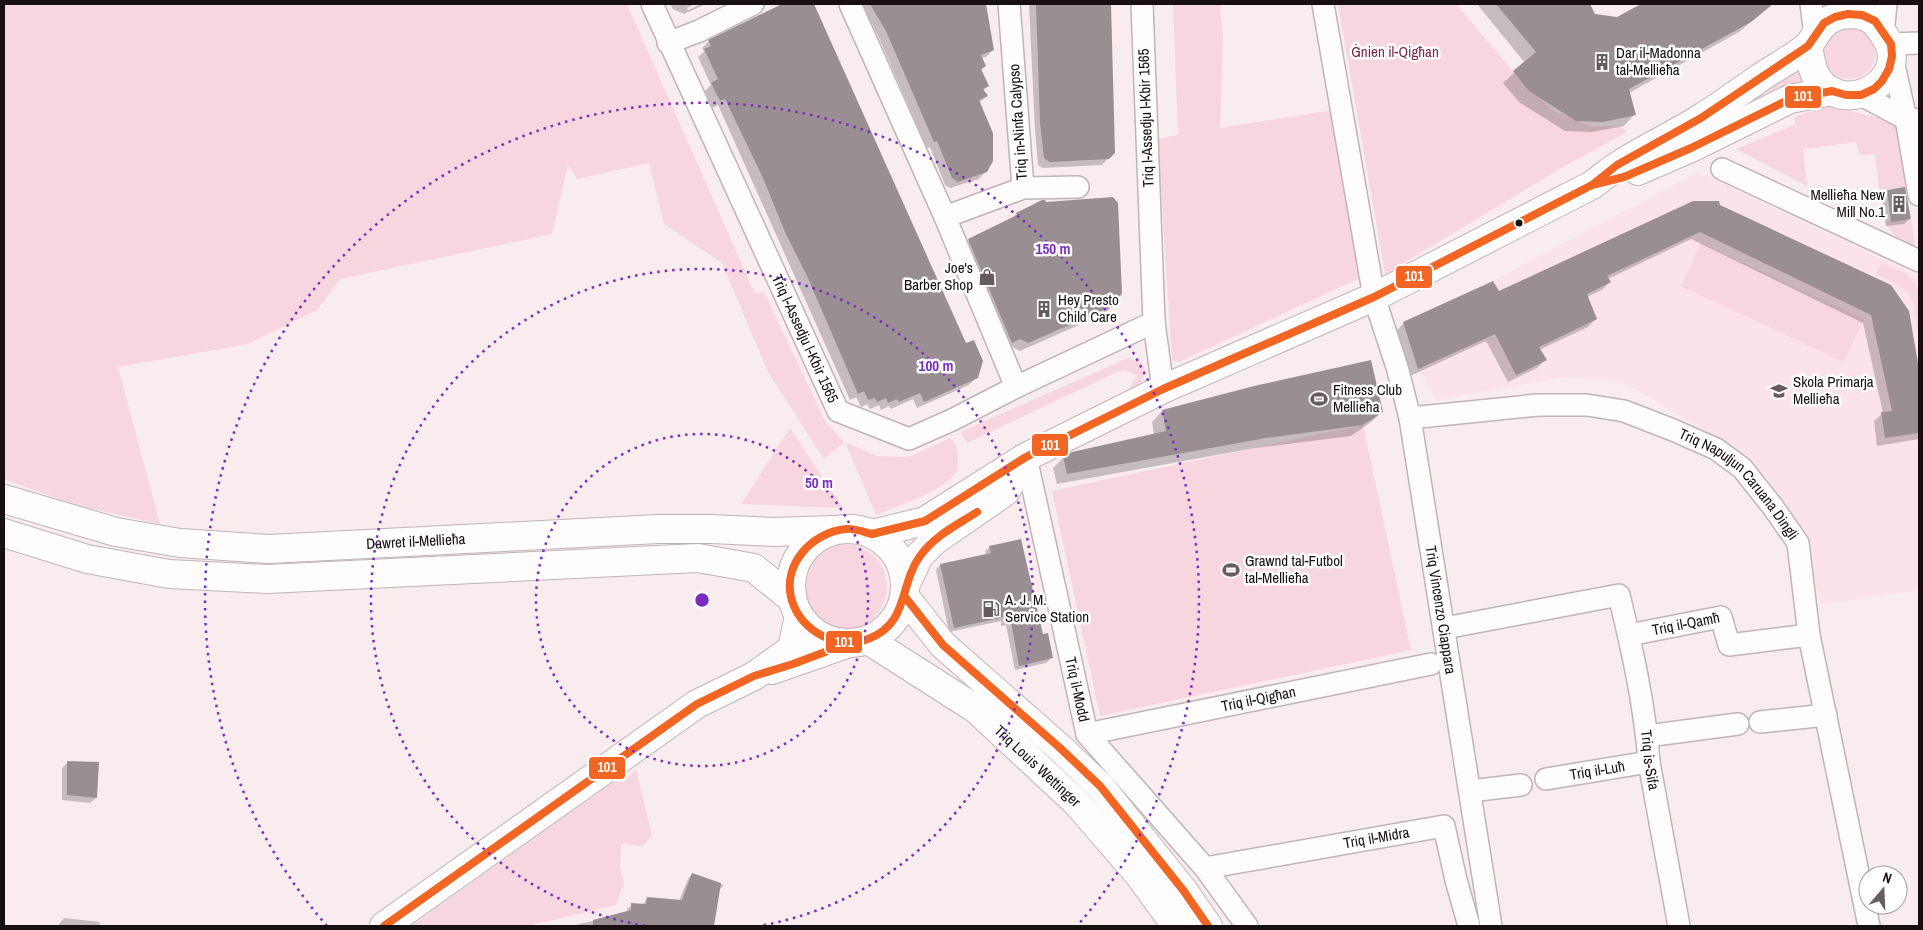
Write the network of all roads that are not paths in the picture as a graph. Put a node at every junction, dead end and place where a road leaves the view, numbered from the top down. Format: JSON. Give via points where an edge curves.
{"nodes":[{"id":1,"x":652,"y":4,"type":"edge"},
{"id":2,"x":754,"y":4,"type":"edge"},
{"id":3,"x":850,"y":4,"type":"edge"},
{"id":4,"x":1009,"y":4,"type":"edge"},
{"id":5,"x":1142,"y":4,"type":"edge"},
{"id":6,"x":1323,"y":4,"type":"edge"},
{"id":7,"x":1811,"y":4,"type":"edge"},
{"id":8,"x":1886,"y":4,"type":"edge"},
{"id":9,"x":1857,"y":10,"type":"edge"},
{"id":10,"x":1811,"y":40,"type":"junction"},
{"id":11,"x":668,"y":43,"type":"junction"},
{"id":12,"x":1919,"y":43,"type":"edge"},
{"id":13,"x":1889,"y":44,"type":"junction"},
{"id":14,"x":1832,"y":91,"type":"junction"},
{"id":15,"x":1861,"y":95,"type":"junction"},
{"id":16,"x":1913,"y":119,"type":"edge"},
{"id":17,"x":1722,"y":169,"type":"dead end"},
{"id":18,"x":1592,"y":186,"type":"junction"},
{"id":19,"x":1078,"y":187,"type":"dead end"},
{"id":20,"x":1023,"y":188,"type":"junction"},
{"id":21,"x":1919,"y":195,"type":"edge"},
{"id":22,"x":945,"y":218,"type":"junction"},
{"id":23,"x":1919,"y":261,"type":"edge"},
{"id":24,"x":1374,"y":296,"type":"junction"},
{"id":25,"x":1154,"y":322,"type":"junction"},
{"id":26,"x":1016,"y":387,"type":"junction"},
{"id":27,"x":1163,"y":389,"type":"junction"},
{"id":28,"x":1410,"y":418,"type":"junction"},
{"id":29,"x":1026,"y":458,"type":"junction"},
{"id":30,"x":4,"y":499,"type":"edge"},
{"id":31,"x":833,"y":530,"type":"junction"},
{"id":32,"x":4,"y":533,"type":"edge"},
{"id":33,"x":872,"y":534,"type":"junction"},
{"id":34,"x":905,"y":591,"type":"junction"},
{"id":35,"x":795,"y":607,"type":"junction"},
{"id":36,"x":1445,"y":628,"type":"junction"},
{"id":37,"x":1629,"y":635,"type":"junction"},
{"id":38,"x":1809,"y":635,"type":"junction"},
{"id":39,"x":859,"y":642,"type":"junction"},
{"id":40,"x":1431,"y":664,"type":"dead end"},
{"id":41,"x":754,"y":676,"type":"junction"},
{"id":42,"x":1826,"y":715,"type":"junction"},
{"id":43,"x":1760,"y":722,"type":"dead end"},
{"id":44,"x":1738,"y":724,"type":"dead end"},
{"id":45,"x":1087,"y":734,"type":"junction"},
{"id":46,"x":1647,"y":736,"type":"junction"},
{"id":47,"x":1649,"y":762,"type":"junction"},
{"id":48,"x":1546,"y":779,"type":"dead end"},
{"id":49,"x":1521,"y":784,"type":"dead end"},
{"id":50,"x":1470,"y":791,"type":"junction"},
{"id":51,"x":1205,"y":868,"type":"junction"},
{"id":52,"x":384,"y":926,"type":"edge"},
{"id":53,"x":1176,"y":926,"type":"edge"},
{"id":54,"x":1208,"y":926,"type":"edge"},
{"id":55,"x":1247,"y":926,"type":"edge"},
{"id":56,"x":1470,"y":926,"type":"edge"},
{"id":57,"x":1491,"y":926,"type":"edge"},
{"id":58,"x":1680,"y":926,"type":"edge"},
{"id":59,"x":1869,"y":926,"type":"edge"}],
"edges":[{"from":1,"to":11,"type":"street","name":"Triq l-Assedju l-Kbir 1565"},
{"from":2,"to":11,"type":"street"},
{"from":3,"to":22,"type":"street"},
{"from":4,"to":20,"type":"street","name":"Triq in-Ninfa Calypso"},
{"from":5,"to":25,"type":"street","name":"Triq l-Assedju l-Kbir 1565"},
{"from":6,"to":24,"type":"street","name":"Triq Vincenzo Ciappara"},
{"from":7,"to":10,"type":"street"},
{"from":8,"to":13,"type":"street"},
{"from":9,"to":10,"type":"main road","via":[[1824,23]]},
{"from":9,"to":13,"type":"main road","via":[[1875,21]]},
{"from":10,"to":14,"type":"main road","via":[[1811,63],[1816,77]]},
{"from":10,"to":18,"type":"main road","via":[[1701,118],[1617,166]]},
{"from":11,"to":26,"type":"street","name":"Triq l-Assedju l-Kbir 1565","via":[[838,411],[910,439]]},
{"from":12,"to":13,"type":"street"},
{"from":13,"to":15,"type":"main road","via":[[1889,69],[1882,82]]},
{"from":13,"to":16,"type":"street"},
{"from":14,"to":15,"type":"main road","via":[[1846,96]]},
{"from":14,"to":18,"type":"main road","via":[[1790,99],[1691,148],[1624,177]]},
{"from":15,"to":16,"type":"street"},
{"from":16,"to":21,"type":"street"},
{"from":17,"to":23,"type":"street"},
{"from":18,"to":24,"type":"main road"},
{"from":19,"to":20,"type":"street"},
{"from":20,"to":22,"type":"street","name":"Triq in-Ninfa Calypso"},
{"from":22,"to":26,"type":"street"},
{"from":24,"to":27,"type":"main road"},
{"from":24,"to":28,"type":"street","name":"Triq Vincenzo Ciappara"},
{"from":25,"to":26,"type":"street","name":"Triq l-Assedju l-Kbir 1565"},
{"from":25,"to":27,"type":"street","name":"Triq l-Assedju l-Kbir 1565"},
{"from":27,"to":29,"type":"main road"},
{"from":28,"to":36,"type":"street","name":"Triq Vincenzo Ciappara"},
{"from":28,"to":38,"type":"street","name":"Triq Napuljun Caruana Dingli","via":[[1538,405],[1587,405],[1624,411],[1716,449],[1742,468],[1798,543]]},
{"from":29,"to":33,"type":"main road","via":[[925,521]]},
{"from":29,"to":34,"type":"main road","via":[[1005,492],[919,556]]},
{"from":29,"to":45,"type":"street","name":"Triq il-Modd"},
{"from":30,"to":31,"type":"main road","name":"Dawret il-Mellieħa","via":[[116,532],[180,543],[269,549],[658,529]]},
{"from":31,"to":33,"type":"main road","via":[[861,529]]},
{"from":31,"to":35,"type":"main road","via":[[812,540],[798,555],[791,575]]},
{"from":32,"to":35,"type":"main road","name":"Dawret il-Mellieħa","via":[[87,559],[170,574],[267,579],[698,558],[754,568]]},
{"from":33,"to":34,"type":"main road","via":[[891,548],[902,565]]},
{"from":34,"to":39,"type":"main road","via":[[897,617],[886,629]]},
{"from":34,"to":54,"type":"main road","name":"Triq Louis Wettinger","via":[[943,646],[1100,786]]},
{"from":35,"to":39,"type":"main road","via":[[809,629],[829,640]]},
{"from":35,"to":41,"type":"main road","via":[[792,649]]},
{"from":36,"to":37,"type":"street","name":"Triq is-Sifa","via":[[1619,595]]},
{"from":36,"to":50,"type":"street","name":"Triq Vincenzo Ciappara"},
{"from":37,"to":38,"type":"street","name":"Triq il-Qamħ","via":[[1721,617],[1729,645]]},
{"from":37,"to":46,"type":"street","name":"Triq is-Sifa"},
{"from":38,"to":42,"type":"street","name":"Triq Napuljun Caruana Dingli"},
{"from":39,"to":41,"type":"main road"},
{"from":39,"to":53,"type":"main road","name":"Triq Louis Wettinger","via":[[976,709],[1078,803],[1140,876]]},
{"from":40,"to":45,"type":"street","name":"Triq il-Qigħan"},
{"from":41,"to":52,"type":"main road","via":[[697,704]]},
{"from":42,"to":43,"type":"street"},
{"from":42,"to":59,"type":"street","name":"Triq Napuljun Caruana Dingli"},
{"from":44,"to":46,"type":"street"},
{"from":45,"to":51,"type":"street","name":"Triq il-Modd"},
{"from":46,"to":47,"type":"street","name":"Triq is-Sifa"},
{"from":47,"to":48,"type":"street","name":"Triq il-Luħ"},
{"from":47,"to":58,"type":"street","name":"Triq is-Sifa"},
{"from":49,"to":50,"type":"street"},
{"from":50,"to":57,"type":"street","name":"Triq Vincenzo Ciappara"},
{"from":51,"to":55,"type":"street","name":"Triq il-Modd"},
{"from":51,"to":56,"type":"street","name":"Triq il-Midra","via":[[1444,826]]}]}
